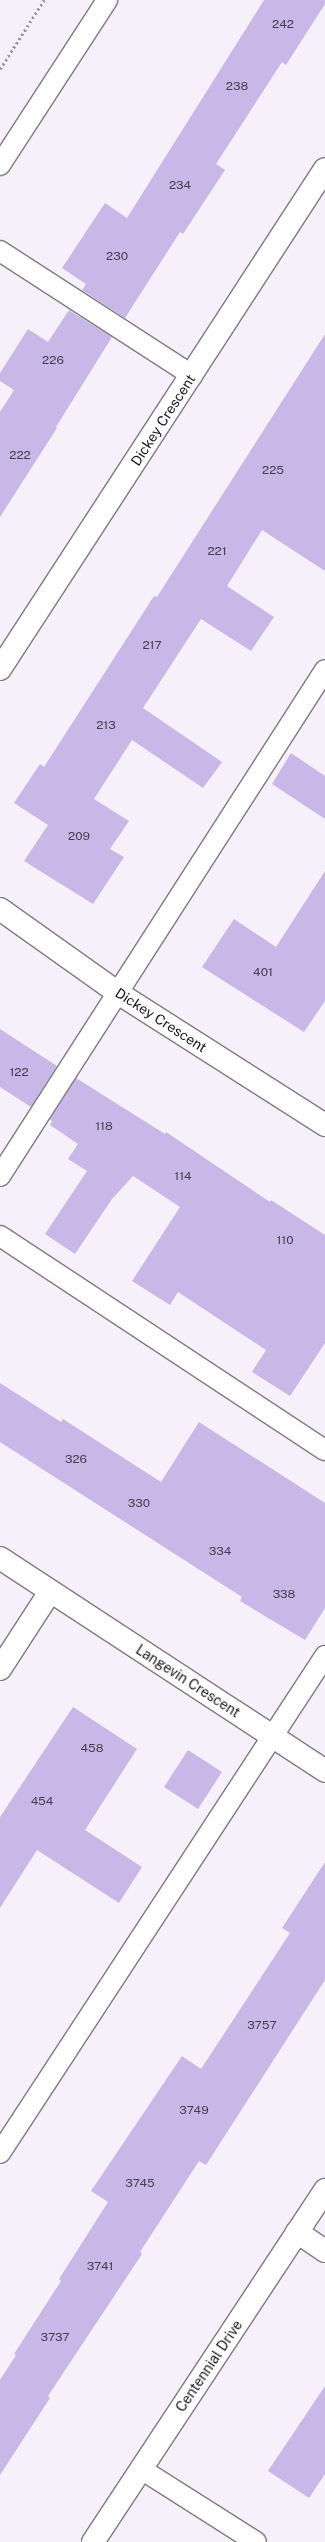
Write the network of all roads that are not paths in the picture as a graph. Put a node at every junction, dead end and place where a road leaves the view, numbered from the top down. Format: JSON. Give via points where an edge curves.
{"nodes":[{"id":1,"x":107,"y":0,"type":"edge"},
{"id":2,"x":0,"y":165,"type":"edge"},
{"id":3,"x":325,"y":169,"type":"edge"},
{"id":4,"x":0,"y":251,"type":"edge"},
{"id":5,"x":192,"y":375,"type":"junction"},
{"id":6,"x":0,"y":670,"type":"edge"},
{"id":7,"x":325,"y":670,"type":"edge"},
{"id":8,"x":0,"y":909,"type":"edge"},
{"id":9,"x":118,"y":993,"type":"junction"},
{"id":10,"x":325,"y":1125,"type":"edge"},
{"id":11,"x":0,"y":1176,"type":"edge"},
{"id":12,"x":0,"y":1236,"type":"edge"},
{"id":13,"x":325,"y":1450,"type":"edge"},
{"id":14,"x":0,"y":1558,"type":"edge"},
{"id":15,"x":50,"y":1592,"type":"junction"},
{"id":16,"x":325,"y":1656,"type":"edge"},
{"id":17,"x":0,"y":1669,"type":"edge"},
{"id":18,"x":272,"y":1736,"type":"junction"},
{"id":19,"x":325,"y":1770,"type":"edge"},
{"id":20,"x":0,"y":2153,"type":"edge"},
{"id":21,"x":325,"y":2190,"type":"edge"},
{"id":22,"x":297,"y":2232,"type":"junction"},
{"id":23,"x":325,"y":2251,"type":"edge"},
{"id":24,"x":141,"y":2469,"type":"junction"},
{"id":25,"x":93,"y":2542,"type":"edge"},
{"id":26,"x":256,"y":2542,"type":"edge"}],
"edges":[{"from":1,"to":2,"type":"lane"},
{"from":3,"to":5,"type":"street","name":"Dickey Crescent"},
{"from":4,"to":5,"type":"lane"},
{"from":5,"to":6,"type":"street","name":"Dickey Crescent"},
{"from":7,"to":9,"type":"lane"},
{"from":8,"to":9,"type":"street","name":"Dickey Crescent"},
{"from":9,"to":10,"type":"street","name":"Dickey Crescent"},
{"from":9,"to":11,"type":"lane"},
{"from":12,"to":13,"type":"lane"},
{"from":14,"to":15,"type":"street","name":"Langevin Crescent"},
{"from":15,"to":17,"type":"street"},
{"from":15,"to":18,"type":"street","name":"Langevin Crescent"},
{"from":16,"to":18,"type":"lane"},
{"from":18,"to":19,"type":"street","name":"Langevin Crescent"},
{"from":18,"to":20,"type":"lane","via":[[255,1766]]},
{"from":21,"to":22,"type":"street","name":"Centennial Drive"},
{"from":22,"to":23,"type":"street"},
{"from":22,"to":24,"type":"street","name":"Centennial Drive"},
{"from":24,"to":25,"type":"street","name":"Centennial Drive"},
{"from":24,"to":26,"type":"lane"}]}
